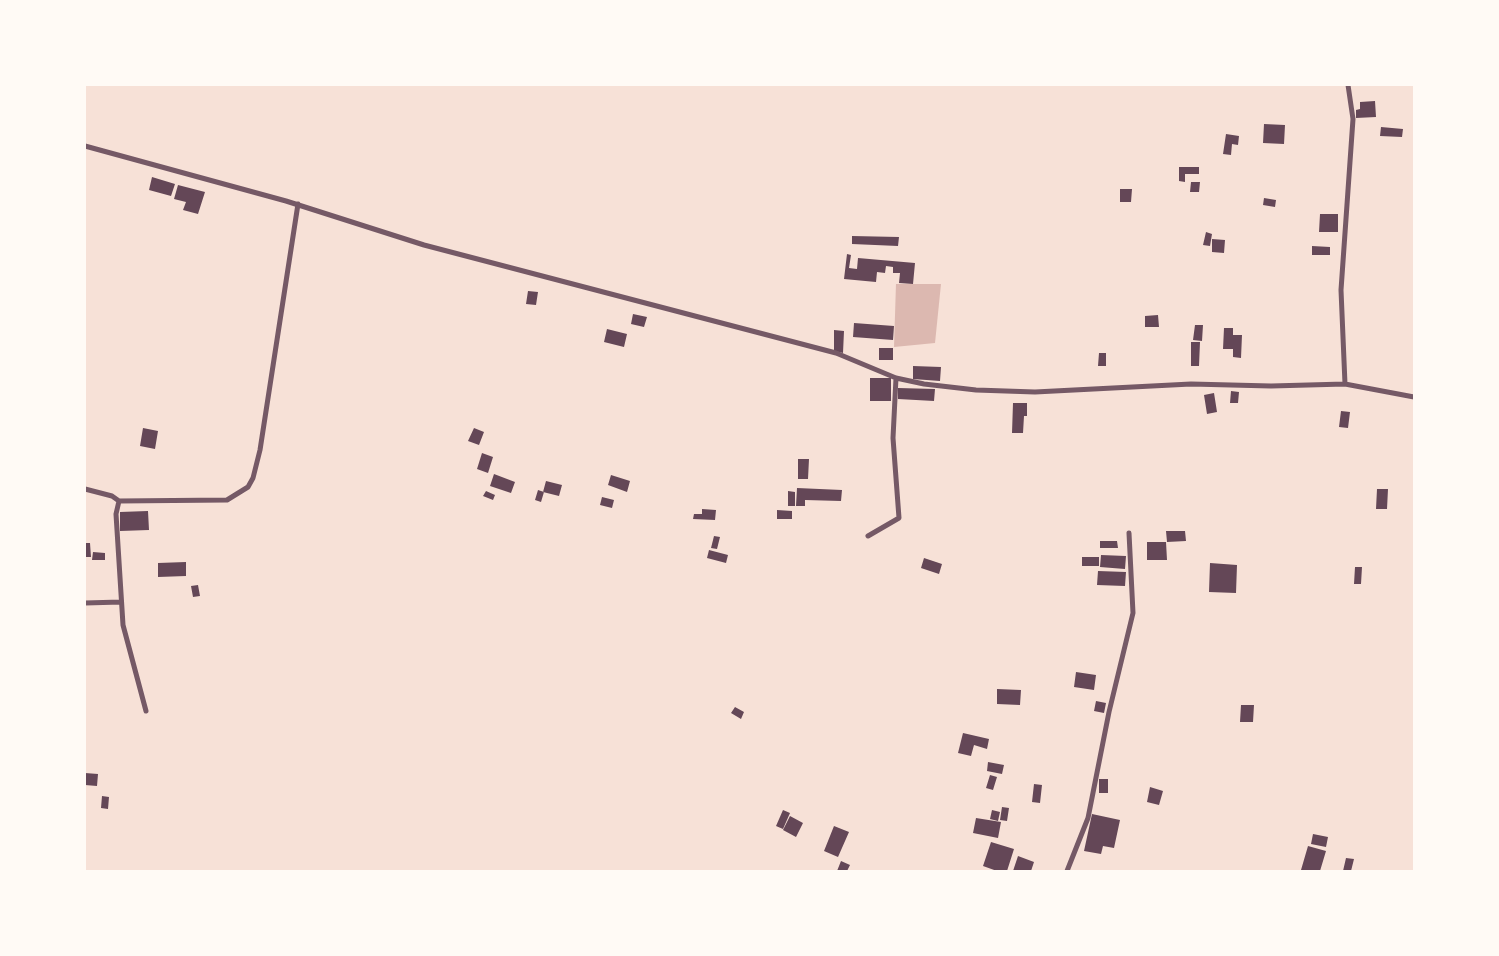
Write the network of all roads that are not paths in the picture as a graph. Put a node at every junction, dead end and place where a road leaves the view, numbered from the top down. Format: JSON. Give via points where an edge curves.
{"nodes":[{"id":1,"x":1348,"y":85,"type":"edge"},
{"id":2,"x":85,"y":146,"type":"edge"},
{"id":3,"x":298,"y":204,"type":"junction"},
{"id":4,"x":896,"y":378,"type":"junction"},
{"id":5,"x":1345,"y":384,"type":"junction"},
{"id":6,"x":1414,"y":397,"type":"edge"},
{"id":7,"x":85,"y":489,"type":"edge"},
{"id":8,"x":119,"y":501,"type":"junction"},
{"id":9,"x":1129,"y":533,"type":"dead end"},
{"id":10,"x":868,"y":536,"type":"dead end"},
{"id":11,"x":121,"y":602,"type":"junction"},
{"id":12,"x":85,"y":603,"type":"edge"},
{"id":13,"x":146,"y":711,"type":"dead end"},
{"id":14,"x":1067,"y":871,"type":"edge"}],
"edges":[{"from":1,"to":5,"type":"street","via":[[1354,119],[1341,290]]},
{"from":2,"to":3,"type":"street"},
{"from":3,"to":4,"type":"street","via":[[424,245],[836,353]]},
{"from":3,"to":8,"type":"street","via":[[260,450],[248,487],[227,500]]},
{"from":4,"to":5,"type":"street","via":[[924,384],[1035,392],[1191,384]]},
{"from":4,"to":10,"type":"street","via":[[893,438],[899,518]]},
{"from":5,"to":6,"type":"street"},
{"from":7,"to":8,"type":"street"},
{"from":8,"to":11,"type":"street","via":[[116,514]]},
{"from":9,"to":14,"type":"street","via":[[1133,613],[1088,818]]},
{"from":11,"to":12,"type":"street"},
{"from":11,"to":13,"type":"street","via":[[123,626]]}]}
